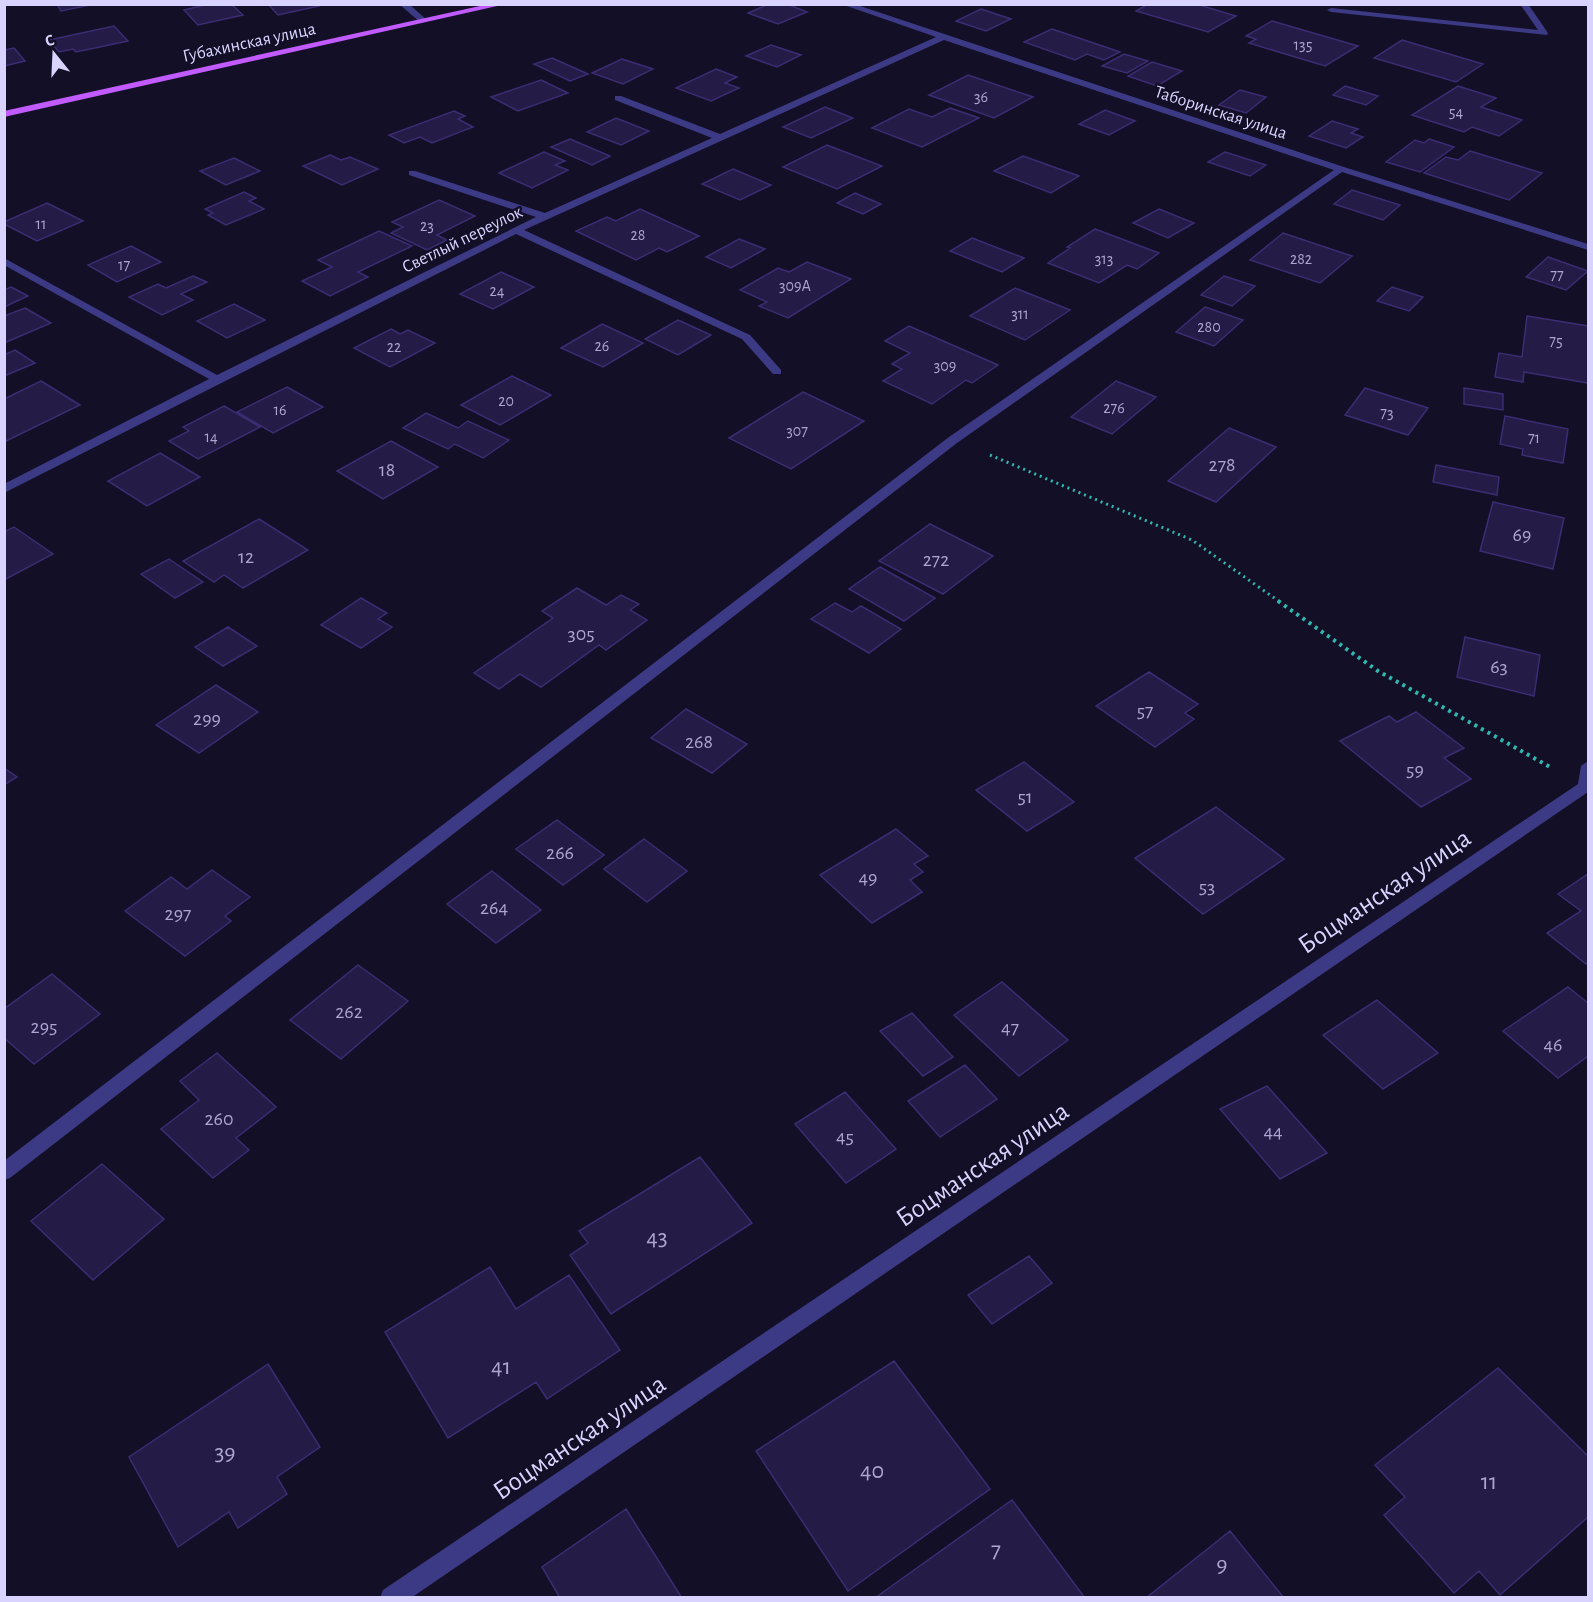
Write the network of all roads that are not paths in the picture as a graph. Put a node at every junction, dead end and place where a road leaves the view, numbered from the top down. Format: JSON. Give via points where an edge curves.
{"nodes":[{"id":1,"x":403,"y":4,"type":"edge"},
{"id":2,"x":502,"y":4,"type":"edge"},
{"id":3,"x":845,"y":4,"type":"edge"},
{"id":4,"x":1524,"y":4,"type":"edge"},
{"id":5,"x":1331,"y":10,"type":"dead end"},
{"id":6,"x":424,"y":21,"type":"junction"},
{"id":7,"x":943,"y":37,"type":"junction"},
{"id":8,"x":618,"y":98,"type":"dead end"},
{"id":9,"x":4,"y":114,"type":"edge"},
{"id":10,"x":718,"y":137,"type":"junction"},
{"id":11,"x":1341,"y":169,"type":"junction"},
{"id":12,"x":412,"y":173,"type":"dead end"},
{"id":13,"x":546,"y":217,"type":"junction"},
{"id":14,"x":516,"y":230,"type":"junction"},
{"id":15,"x":1588,"y":247,"type":"edge"},
{"id":16,"x":4,"y":261,"type":"edge"},
{"id":17,"x":777,"y":372,"type":"dead end"},
{"id":18,"x":217,"y":379,"type":"junction"},
{"id":19,"x":4,"y":489,"type":"edge"},
{"id":20,"x":1588,"y":766,"type":"edge"},
{"id":21,"x":4,"y":1172,"type":"edge"},
{"id":22,"x":391,"y":1598,"type":"edge"}],
"edges":[{"from":1,"to":6,"type":"street"},
{"from":2,"to":6,"type":"main road","name":"Губахинская улица"},
{"from":3,"to":7,"type":"street","name":"Таборинская улица"},
{"from":4,"to":5,"type":"street","via":[[1544,33]]},
{"from":6,"to":9,"type":"main road","name":"Губахинская улица"},
{"from":7,"to":10,"type":"street","name":"Светлый переулок"},
{"from":7,"to":11,"type":"street","name":"Таборинская улица"},
{"from":8,"to":10,"type":"street"},
{"from":10,"to":13,"type":"street","name":"Светлый переулок"},
{"from":11,"to":15,"type":"street","name":"Таборинская улица"},
{"from":11,"to":21,"type":"street","via":[[953,440]]},
{"from":12,"to":13,"type":"street"},
{"from":13,"to":14,"type":"street","name":"Светлый переулок"},
{"from":14,"to":17,"type":"street","via":[[746,337]]},
{"from":14,"to":18,"type":"street","name":"Светлый переулок"},
{"from":16,"to":18,"type":"street"},
{"from":18,"to":19,"type":"street","name":"Светлый переулок"},
{"from":20,"to":22,"type":"street","name":"Боцманская улица","via":[[1585,787]]}]}
